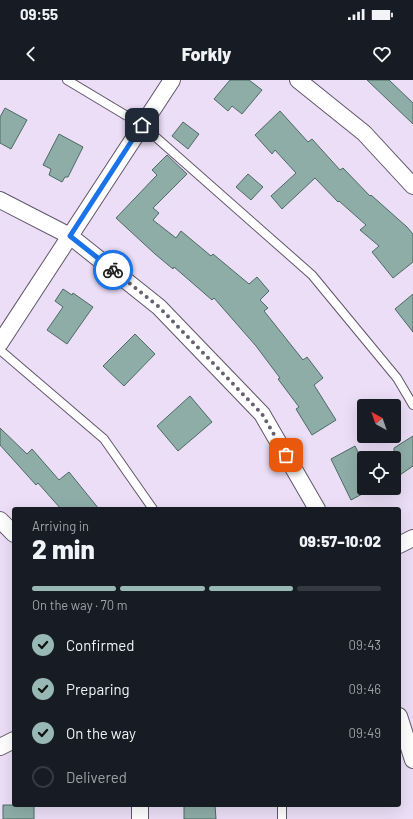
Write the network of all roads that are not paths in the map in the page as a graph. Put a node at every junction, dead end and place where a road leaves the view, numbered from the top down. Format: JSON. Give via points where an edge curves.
{"nodes":[{"id":1,"x":67,"y":80,"type":"edge"},
{"id":2,"x":172,"y":80,"type":"edge"},
{"id":3,"x":298,"y":80,"type":"edge"},
{"id":4,"x":142,"y":125,"type":"junction"},
{"id":5,"x":413,"y":186,"type":"edge"},
{"id":6,"x":0,"y":200,"type":"edge"},
{"id":7,"x":70,"y":236,"type":"junction"},
{"id":8,"x":0,"y":343,"type":"edge"},
{"id":9,"x":0,"y":350,"type":"edge"},
{"id":10,"x":413,"y":405,"type":"edge"},
{"id":11,"x":152,"y":507,"type":"edge"},
{"id":12,"x":316,"y":507,"type":"edge"},
{"id":13,"x":0,"y":520,"type":"edge"},
{"id":14,"x":12,"y":532,"type":"edge"},
{"id":15,"x":413,"y":538,"type":"edge"},
{"id":16,"x":401,"y":544,"type":"edge"},
{"id":17,"x":401,"y":722,"type":"edge"},
{"id":18,"x":413,"y":760,"type":"edge"},
{"id":19,"x":140,"y":807,"type":"edge"},
{"id":20,"x":282,"y":807,"type":"edge"},
{"id":21,"x":140,"y":819,"type":"edge"},
{"id":22,"x":282,"y":819,"type":"edge"}],
"edges":[{"from":1,"to":4,"type":"lane"},
{"from":2,"to":4,"type":"street"},
{"from":3,"to":5,"type":"street","via":[[364,133]]},
{"from":4,"to":7,"type":"street"},
{"from":4,"to":10,"type":"lane","via":[[312,275],[397,378]]},
{"from":6,"to":7,"type":"street"},
{"from":7,"to":8,"type":"street"},
{"from":7,"to":12,"type":"street","via":[[159,307],[262,414]]},
{"from":9,"to":11,"type":"lane","via":[[104,439]]},
{"from":13,"to":14,"type":"street"},
{"from":15,"to":16,"type":"street"},
{"from":17,"to":18,"type":"street"},
{"from":19,"to":21,"type":"street"},
{"from":20,"to":22,"type":"lane"}]}
